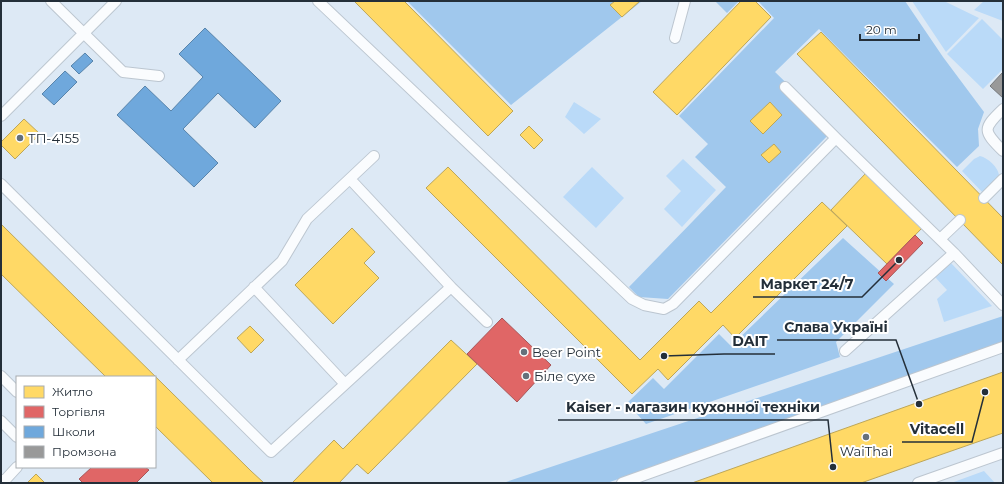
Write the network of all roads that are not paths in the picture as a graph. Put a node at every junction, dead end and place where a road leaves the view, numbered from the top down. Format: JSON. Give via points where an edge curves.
{"nodes":[{"id":1,"x":51,"y":1,"type":"edge"},
{"id":2,"x":116,"y":1,"type":"edge"},
{"id":3,"x":318,"y":1,"type":"edge"},
{"id":4,"x":685,"y":1,"type":"edge"},
{"id":5,"x":84,"y":33,"type":"junction"},
{"id":6,"x":675,"y":38,"type":"dead end"},
{"id":7,"x":159,"y":76,"type":"dead end"},
{"id":8,"x":785,"y":87,"type":"dead end"},
{"id":9,"x":1003,"y":109,"type":"edge"},
{"id":10,"x":1,"y":116,"type":"edge"},
{"id":11,"x":836,"y":138,"type":"junction"},
{"id":12,"x":1003,"y":151,"type":"edge"},
{"id":13,"x":374,"y":156,"type":"dead end"},
{"id":14,"x":350,"y":179,"type":"junction"},
{"id":15,"x":1003,"y":179,"type":"edge"},
{"id":16,"x":1,"y":184,"type":"edge"},
{"id":17,"x":984,"y":198,"type":"dead end"},
{"id":18,"x":960,"y":220,"type":"dead end"},
{"id":19,"x":940,"y":239,"type":"junction"},
{"id":20,"x":954,"y":253,"type":"junction"},
{"id":21,"x":254,"y":287,"type":"junction"},
{"id":22,"x":451,"y":287,"type":"junction"},
{"id":23,"x":1003,"y":305,"type":"edge"},
{"id":24,"x":487,"y":322,"type":"dead end"},
{"id":25,"x":1003,"y":346,"type":"edge"},
{"id":26,"x":845,"y":351,"type":"dead end"},
{"id":27,"x":178,"y":360,"type":"junction"},
{"id":28,"x":1,"y":376,"type":"edge"},
{"id":29,"x":344,"y":384,"type":"junction"},
{"id":30,"x":16,"y":391,"type":"edge"},
{"id":31,"x":1,"y":421,"type":"edge"},
{"id":32,"x":16,"y":435,"type":"edge"},
{"id":33,"x":1003,"y":453,"type":"edge"},
{"id":34,"x":16,"y":468,"type":"edge"},
{"id":35,"x":1,"y":480,"type":"edge"},
{"id":36,"x":622,"y":483,"type":"edge"},
{"id":37,"x":918,"y":483,"type":"edge"}],
"edges":[{"from":1,"to":5,"type":"lane"},
{"from":2,"to":5,"type":"lane"},
{"from":3,"to":11,"type":"lane","via":[[632,299],[644,305],[664,309],[673,304]]},
{"from":4,"to":6,"type":"lane"},
{"from":5,"to":7,"type":"lane","via":[[124,72]]},
{"from":5,"to":10,"type":"lane"},
{"from":8,"to":11,"type":"lane"},
{"from":9,"to":12,"type":"lane","via":[[992,119],[988,128],[989,137]]},
{"from":11,"to":19,"type":"lane"},
{"from":13,"to":14,"type":"lane"},
{"from":14,"to":21,"type":"lane","via":[[307,219],[282,261]]},
{"from":14,"to":22,"type":"lane"},
{"from":15,"to":17,"type":"lane"},
{"from":16,"to":27,"type":"lane"},
{"from":18,"to":19,"type":"lane"},
{"from":19,"to":20,"type":"lane"},
{"from":20,"to":23,"type":"lane"},
{"from":20,"to":26,"type":"lane"},
{"from":21,"to":27,"type":"lane"},
{"from":21,"to":29,"type":"lane"},
{"from":22,"to":24,"type":"lane"},
{"from":22,"to":29,"type":"lane"},
{"from":25,"to":36,"type":"lane"},
{"from":27,"to":29,"type":"lane","via":[[271,452]]},
{"from":28,"to":30,"type":"lane"},
{"from":31,"to":32,"type":"lane"},
{"from":33,"to":37,"type":"lane"},
{"from":34,"to":35,"type":"lane","via":[[5,480]]}]}
